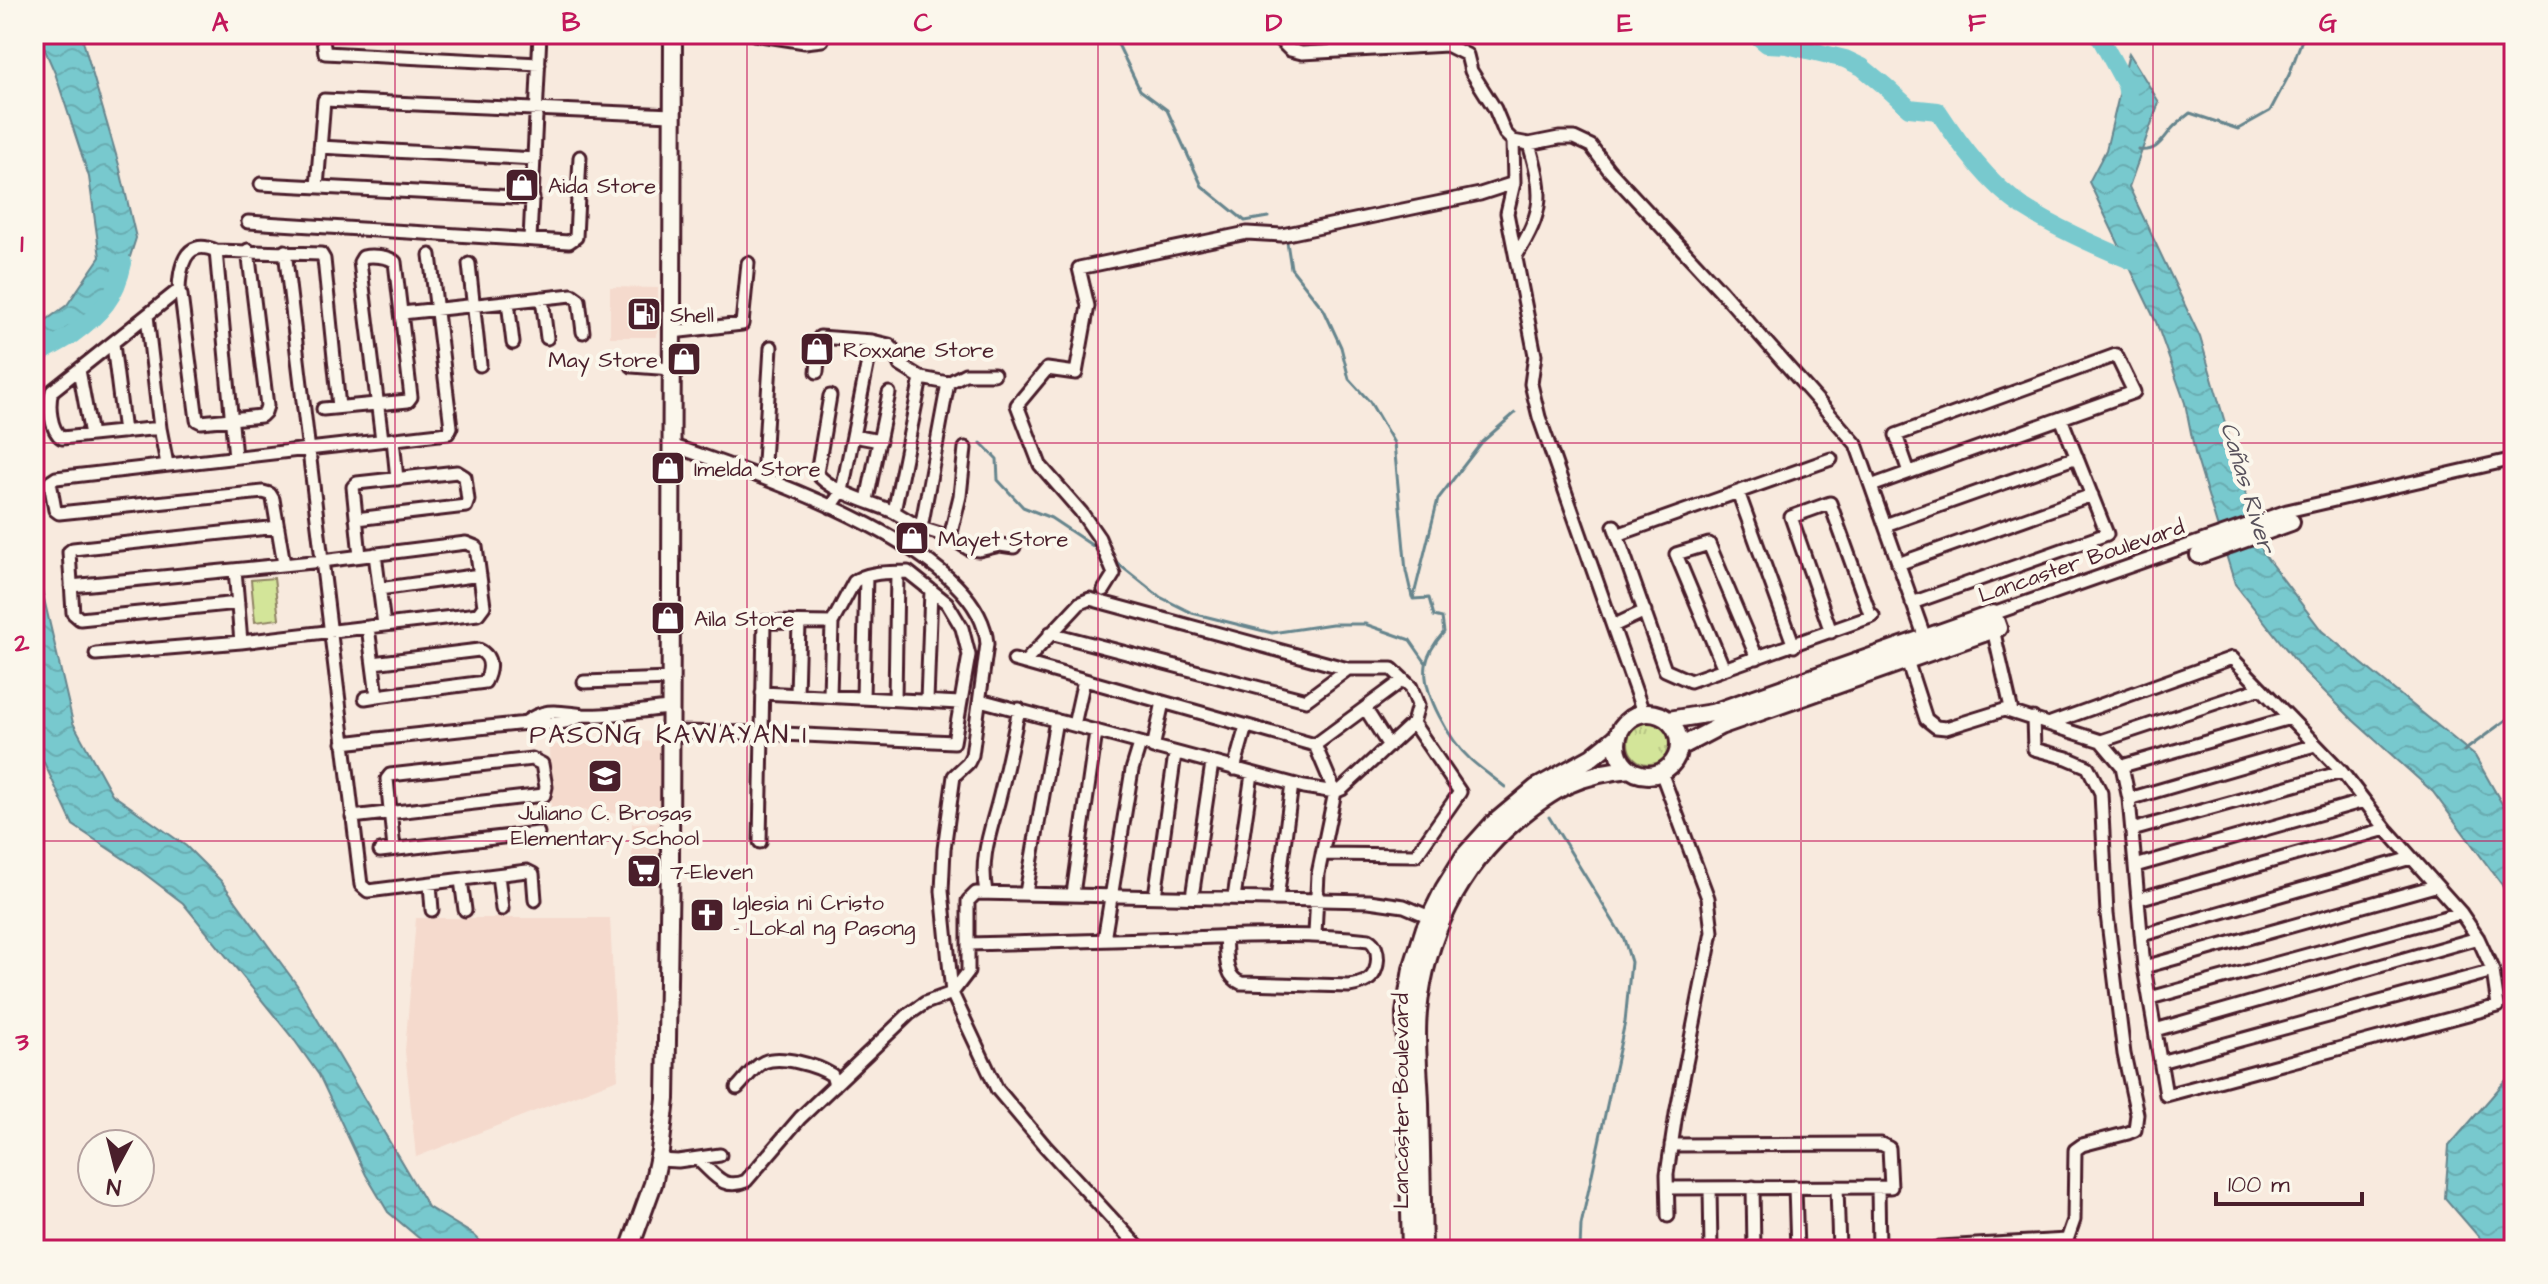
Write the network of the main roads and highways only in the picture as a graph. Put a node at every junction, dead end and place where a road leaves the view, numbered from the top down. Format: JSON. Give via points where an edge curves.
{"nodes":[{"id":1,"x":673,"y":34,"type":"edge"},
{"id":2,"x":2289,"y":516,"type":"road end"},
{"id":3,"x":2197,"y":549,"type":"road end"},
{"id":4,"x":1905,"y":653,"type":"junction"},
{"id":5,"x":1669,"y":720,"type":"junction"},
{"id":6,"x":1618,"y":736,"type":"junction"},
{"id":7,"x":1680,"y":747,"type":"junction"},
{"id":8,"x":1630,"y":769,"type":"junction"},
{"id":9,"x":1436,"y":919,"type":"junction"},
{"id":10,"x":629,"y":1250,"type":"edge"},
{"id":11,"x":1411,"y":1250,"type":"edge"},
{"id":12,"x":1423,"y":1250,"type":"edge"}],
"edges":[{"from":1,"to":10,"type":"main road","via":[[666,1099],[658,1160]]},
{"from":2,"to":3,"type":"main road","name":"Lancaster Boulevard"},
{"from":4,"to":4,"type":"main road","name":"Lancaster Boulevard","via":[[1995,624],[1925,638]]},
{"from":4,"to":5,"type":"main road","name":"Lancaster Boulevard","via":[[1712,713]]},
{"from":4,"to":7,"type":"main road","name":"Lancaster Boulevard"},
{"from":5,"to":6,"type":"main road","via":[[1643,712],[1627,721]]},
{"from":5,"to":7,"type":"main road"},
{"from":6,"to":8,"type":"main road","via":[[1619,754]]},
{"from":6,"to":9,"type":"main road","name":"Lancaster Boulevard","via":[[1536,788],[1492,825],[1465,855]]},
{"from":7,"to":8,"type":"main road","via":[[1673,763],[1661,772],[1646,775]]},
{"from":8,"to":9,"type":"main road","name":"Lancaster Boulevard","via":[[1572,780],[1542,798],[1501,833]]},
{"from":9,"to":11,"type":"main road","name":"Lancaster Boulevard","via":[[1412,969],[1405,1013]]},
{"from":9,"to":12,"type":"main road","name":"Lancaster Boulevard","via":[[1418,1013]]}]}
